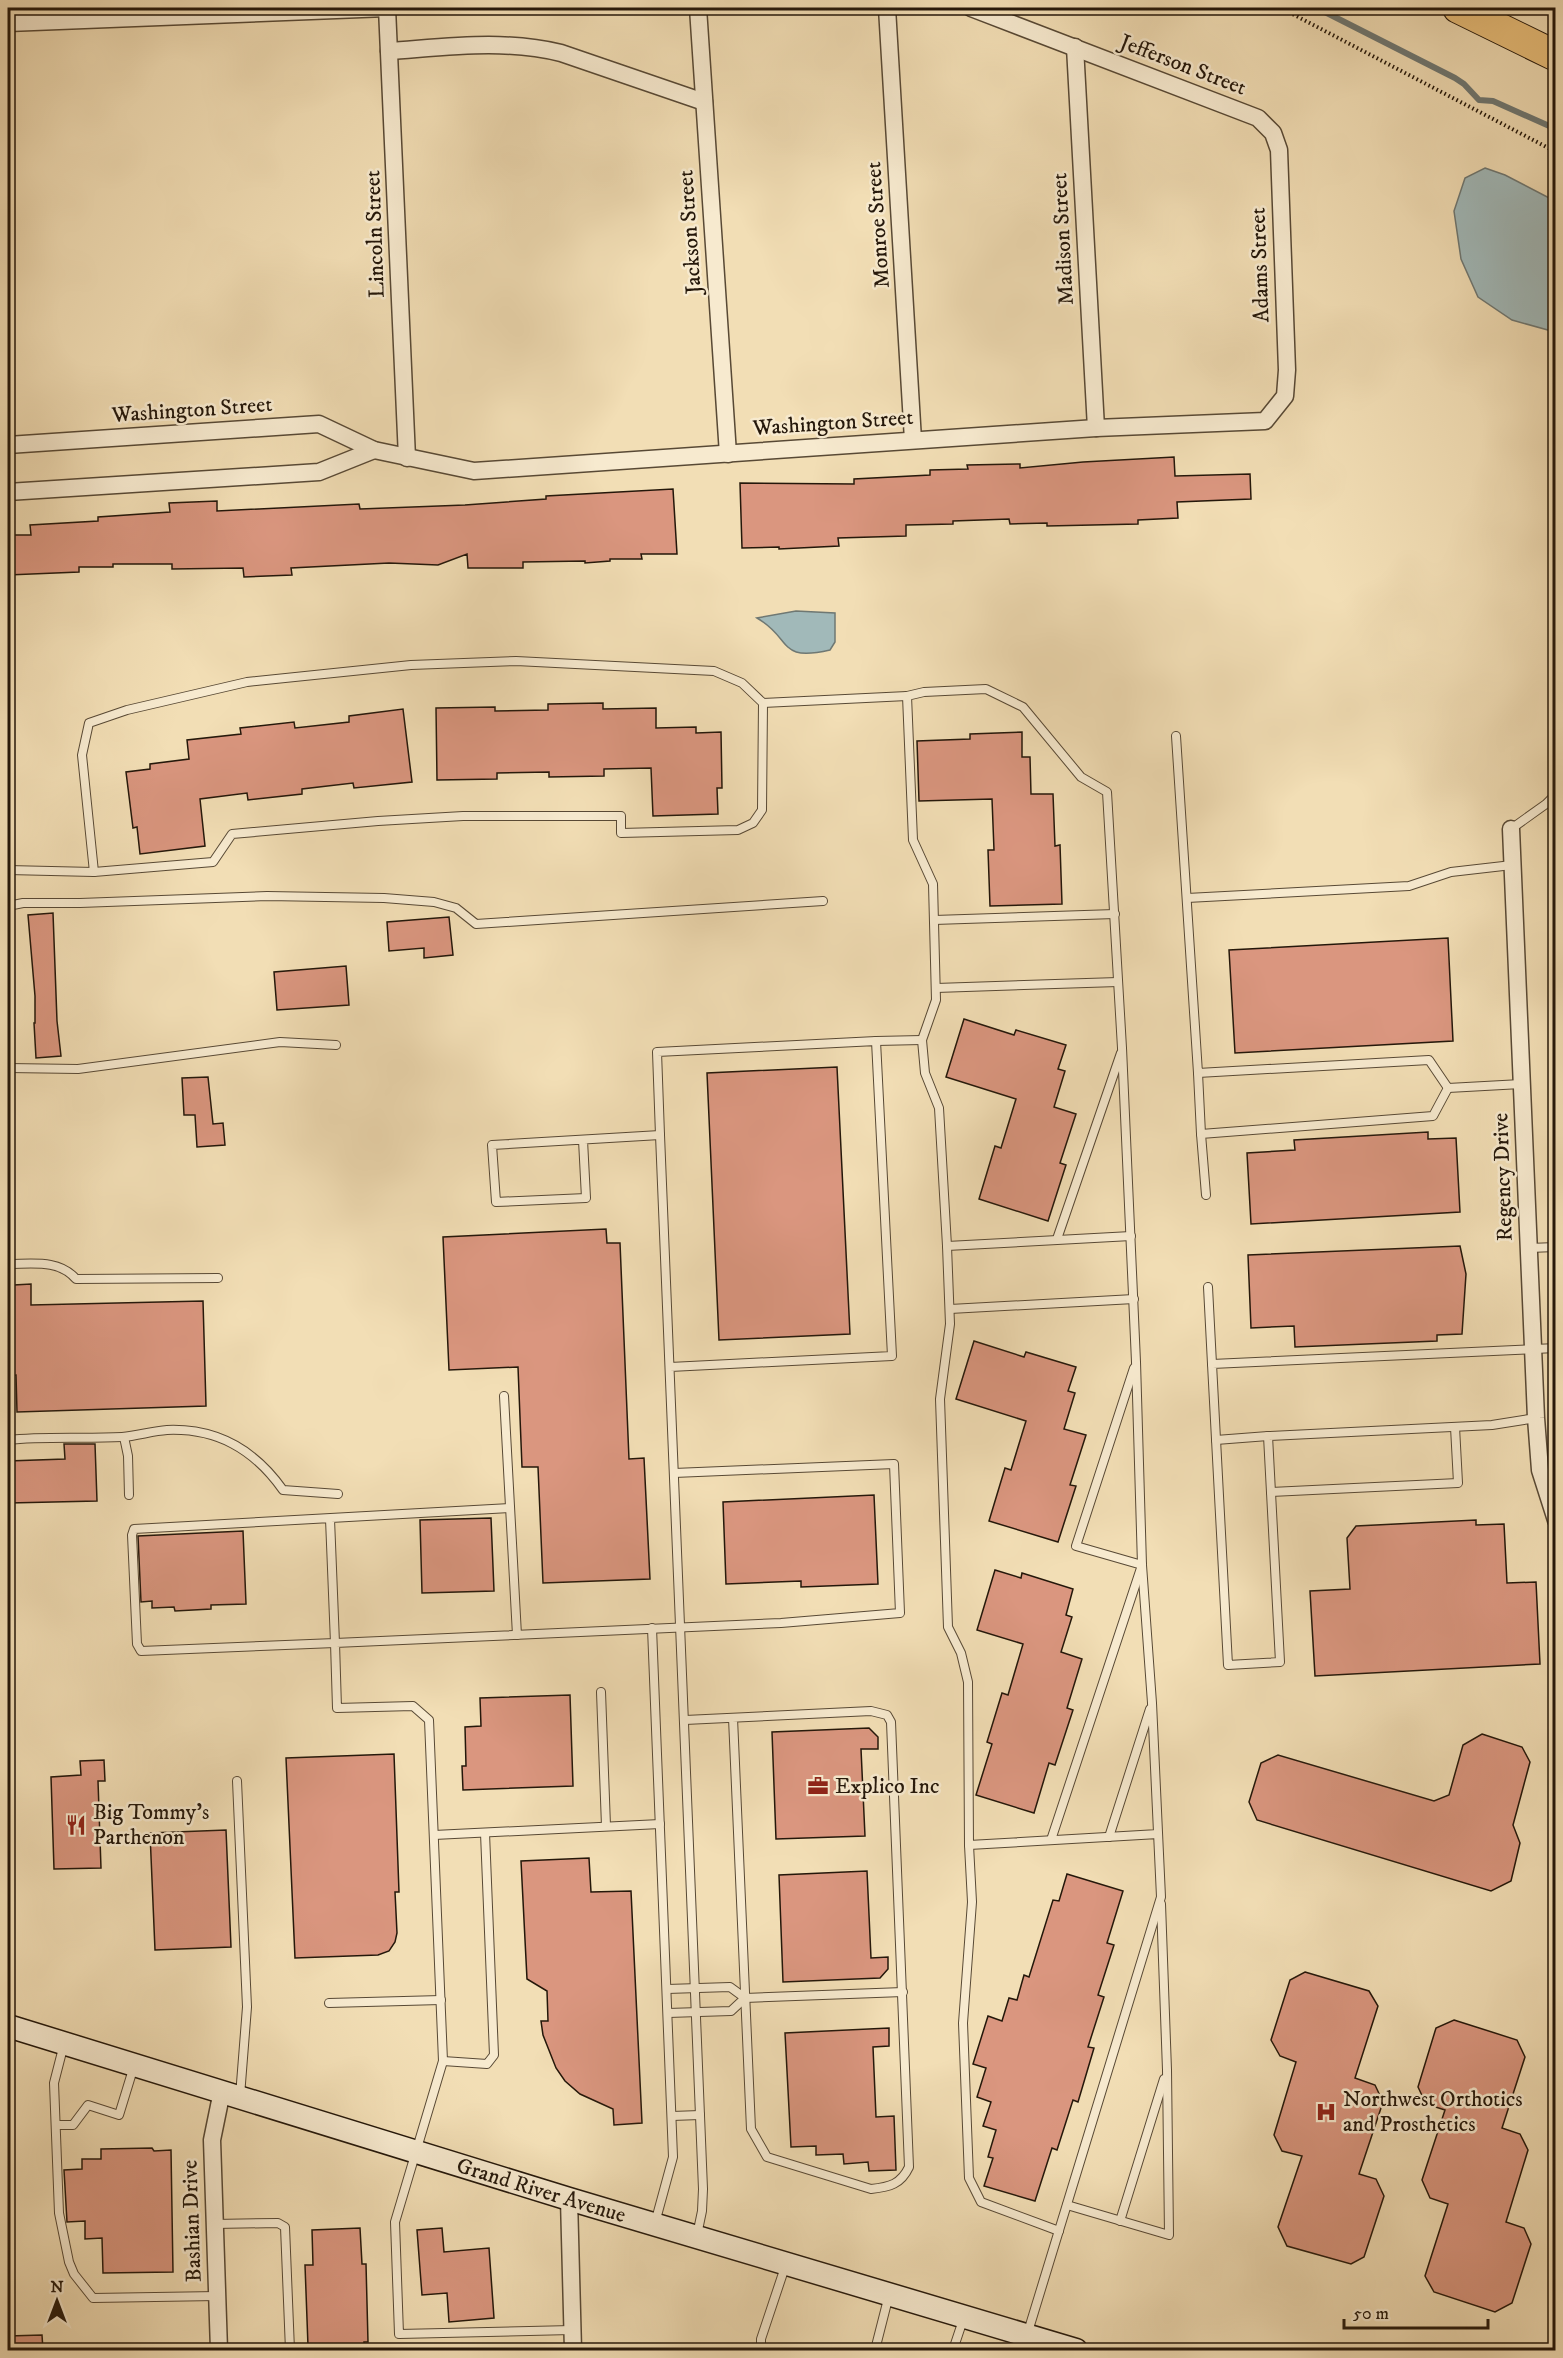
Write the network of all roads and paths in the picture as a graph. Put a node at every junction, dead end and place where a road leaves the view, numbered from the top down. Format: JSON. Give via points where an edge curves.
{"nodes":[{"id":1,"x":387,"y":8,"type":"edge"},
{"id":2,"x":698,"y":8,"type":"edge"},
{"id":3,"x":886,"y":8,"type":"edge"},
{"id":4,"x":971,"y":8,"type":"edge"},
{"id":5,"x":1281,"y":8,"type":"edge"},
{"id":6,"x":1458,"y":8,"type":"edge"},
{"id":7,"x":8,"y":23,"type":"edge"},
{"id":8,"x":1075,"y":47,"type":"junction"},
{"id":9,"x":389,"y":51,"type":"junction"},
{"id":10,"x":1556,"y":56,"type":"edge"},
{"id":11,"x":704,"y":102,"type":"junction"},
{"id":12,"x":1274,"y":133,"type":"joint"},
{"id":13,"x":1556,"y":152,"type":"edge"},
{"id":14,"x":1285,"y":396,"type":"joint"},
{"id":15,"x":1096,"y":428,"type":"junction"},
{"id":16,"x":914,"y":440,"type":"junction"},
{"id":17,"x":8,"y":445,"type":"edge"},
{"id":18,"x":374,"y":450,"type":"junction"},
{"id":19,"x":728,"y":454,"type":"junction"},
{"id":20,"x":407,"y":458,"type":"junction"},
{"id":21,"x":8,"y":492,"type":"edge"},
{"id":22,"x":907,"y":696,"type":"junction"},
{"id":23,"x":763,"y":703,"type":"junction"},
{"id":24,"x":1176,"y":736,"type":"dead end"},
{"id":25,"x":1556,"y":794,"type":"edge"},
{"id":26,"x":1510,"y":829,"type":"joint"},
{"id":27,"x":1512,"y":865,"type":"junction"},
{"id":28,"x":8,"y":870,"type":"edge"},
{"id":29,"x":94,"y":872,"type":"junction"},
{"id":30,"x":1187,"y":898,"type":"junction"},
{"id":31,"x":823,"y":901,"type":"dead end"},
{"id":32,"x":8,"y":906,"type":"edge"},
{"id":33,"x":1115,"y":914,"type":"junction"},
{"id":34,"x":934,"y":920,"type":"junction"},
{"id":35,"x":1118,"y":982,"type":"junction"},
{"id":36,"x":936,"y":988,"type":"junction"},
{"id":37,"x":922,"y":1040,"type":"junction"},
{"id":38,"x":876,"y":1041,"type":"junction"},
{"id":39,"x":336,"y":1045,"type":"dead end"},
{"id":40,"x":1122,"y":1048,"type":"junction"},
{"id":41,"x":8,"y":1068,"type":"edge"},
{"id":42,"x":1198,"y":1073,"type":"junction"},
{"id":43,"x":1521,"y":1084,"type":"junction"},
{"id":44,"x":1448,"y":1088,"type":"junction"},
{"id":45,"x":1201,"y":1134,"type":"junction"},
{"id":46,"x":660,"y":1135,"type":"junction"},
{"id":47,"x":583,"y":1140,"type":"junction"},
{"id":48,"x":1206,"y":1195,"type":"dead end"},
{"id":49,"x":1131,"y":1236,"type":"junction"},
{"id":50,"x":1057,"y":1239,"type":"junction"},
{"id":51,"x":947,"y":1246,"type":"junction"},
{"id":52,"x":1556,"y":1247,"type":"edge"},
{"id":53,"x":1529,"y":1248,"type":"junction"},
{"id":54,"x":8,"y":1264,"type":"edge"},
{"id":55,"x":218,"y":1278,"type":"dead end"},
{"id":56,"x":1208,"y":1287,"type":"dead end"},
{"id":57,"x":1134,"y":1299,"type":"junction"},
{"id":58,"x":950,"y":1310,"type":"junction"},
{"id":59,"x":1556,"y":1348,"type":"edge"},
{"id":60,"x":1533,"y":1349,"type":"junction"},
{"id":61,"x":1137,"y":1362,"type":"junction"},
{"id":62,"x":1212,"y":1364,"type":"junction"},
{"id":63,"x":670,"y":1367,"type":"junction"},
{"id":64,"x":504,"y":1396,"type":"dead end"},
{"id":65,"x":1536,"y":1418,"type":"junction"},
{"id":66,"x":1455,"y":1427,"type":"junction"},
{"id":67,"x":1268,"y":1436,"type":"junction"},
{"id":68,"x":124,"y":1437,"type":"junction"},
{"id":69,"x":8,"y":1440,"type":"edge"},
{"id":70,"x":1216,"y":1440,"type":"junction"},
{"id":71,"x":675,"y":1473,"type":"junction"},
{"id":72,"x":1271,"y":1492,"type":"junction"},
{"id":73,"x":338,"y":1494,"type":"dead end"},
{"id":74,"x":129,"y":1495,"type":"dead end"},
{"id":75,"x":510,"y":1508,"type":"junction"},
{"id":76,"x":330,"y":1519,"type":"junction"},
{"id":77,"x":1556,"y":1520,"type":"edge"},
{"id":78,"x":1142,"y":1565,"type":"junction"},
{"id":79,"x":681,"y":1627,"type":"junction"},
{"id":80,"x":652,"y":1628,"type":"junction"},
{"id":81,"x":517,"y":1635,"type":"junction"},
{"id":82,"x":335,"y":1643,"type":"junction"},
{"id":83,"x":601,"y":1692,"type":"dead end"},
{"id":84,"x":1152,"y":1703,"type":"junction"},
{"id":85,"x":733,"y":1718,"type":"junction"},
{"id":86,"x":685,"y":1720,"type":"junction"},
{"id":87,"x":237,"y":1781,"type":"dead end"},
{"id":88,"x":660,"y":1824,"type":"junction"},
{"id":89,"x":606,"y":1826,"type":"junction"},
{"id":90,"x":485,"y":1833,"type":"junction"},
{"id":91,"x":1158,"y":1834,"type":"junction"},
{"id":92,"x":434,"y":1835,"type":"junction"},
{"id":93,"x":1109,"y":1837,"type":"junction"},
{"id":94,"x":1051,"y":1840,"type":"junction"},
{"id":95,"x":969,"y":1845,"type":"junction"},
{"id":96,"x":1161,"y":1897,"type":"junction"},
{"id":97,"x":695,"y":1988,"type":"junction"},
{"id":98,"x":667,"y":1989,"type":"junction"},
{"id":99,"x":903,"y":1992,"type":"junction"},
{"id":100,"x":745,"y":1998,"type":"junction"},
{"id":101,"x":441,"y":2000,"type":"junction"},
{"id":102,"x":329,"y":2003,"type":"dead end"},
{"id":103,"x":696,"y":2012,"type":"junction"},
{"id":104,"x":668,"y":2013,"type":"junction"},
{"id":105,"x":8,"y":2026,"type":"edge"},
{"id":106,"x":64,"y":2044,"type":"junction"},
{"id":107,"x":443,"y":2061,"type":"junction"},
{"id":108,"x":134,"y":2064,"type":"junction"},
{"id":109,"x":1167,"y":2070,"type":"junction"},
{"id":110,"x":231,"y":2094,"type":"junction"},
{"id":111,"x":700,"y":2115,"type":"junction"},
{"id":112,"x":672,"y":2116,"type":"junction"},
{"id":113,"x":56,"y":2125,"type":"junction"},
{"id":114,"x":417,"y":2151,"type":"junction"},
{"id":115,"x":569,"y":2199,"type":"junction"},
{"id":116,"x":1067,"y":2205,"type":"junction"},
{"id":117,"x":1120,"y":2221,"type":"junction"},
{"id":118,"x":655,"y":2223,"type":"junction"},
{"id":119,"x":214,"y":2224,"type":"junction"},
{"id":120,"x":1059,"y":2231,"type":"junction"},
{"id":121,"x":697,"y":2235,"type":"junction"},
{"id":122,"x":786,"y":2264,"type":"junction"},
{"id":123,"x":889,"y":2295,"type":"junction"},
{"id":124,"x":216,"y":2296,"type":"junction"},
{"id":125,"x":964,"y":2317,"type":"junction"},
{"id":126,"x":572,"y":2330,"type":"junction"},
{"id":127,"x":1027,"y":2336,"type":"junction"},
{"id":128,"x":219,"y":2350,"type":"edge"},
{"id":129,"x":290,"y":2350,"type":"edge"},
{"id":130,"x":573,"y":2350,"type":"edge"},
{"id":131,"x":761,"y":2350,"type":"edge"},
{"id":132,"x":874,"y":2350,"type":"edge"},
{"id":133,"x":953,"y":2350,"type":"edge"},
{"id":134,"x":1076,"y":2350,"type":"edge"}],
"edges":[{"from":1,"to":7,"type":"street"},
{"from":1,"to":9,"type":"street","name":"Lincoln Street"},
{"from":2,"to":11,"type":"street","name":"Jackson Street"},
{"from":3,"to":16,"type":"street","name":"Monroe Street"},
{"from":4,"to":8,"type":"street","name":"Jefferson Street"},
{"from":5,"to":13,"type":"path"},
{"from":6,"to":10,"type":"highway"},
{"from":8,"to":12,"type":"street","name":"Jefferson Street","via":[[1258,118]]},
{"from":8,"to":15,"type":"street","name":"Madison Street"},
{"from":9,"to":11,"type":"street","via":[[494,44],[537,47]]},
{"from":9,"to":20,"type":"street","name":"Lincoln Street"},
{"from":11,"to":19,"type":"street","name":"Jackson Street"},
{"from":12,"to":14,"type":"street","name":"Adams Street","via":[[1279,150]]},
{"from":14,"to":15,"type":"street","name":"Washington Street","via":[[1265,421]]},
{"from":15,"to":16,"type":"street","name":"Washington Street"},
{"from":16,"to":19,"type":"street","name":"Washington Street"},
{"from":17,"to":18,"type":"street","name":"Washington Street","via":[[319,424]]},
{"from":18,"to":20,"type":"street","name":"Washington Street"},
{"from":18,"to":21,"type":"street","via":[[319,472]]},
{"from":19,"to":20,"type":"street","name":"Washington Street","via":[[474,471]]},
{"from":22,"to":23,"type":"lane"},
{"from":22,"to":33,"type":"lane","via":[[986,689],[1023,706],[1081,777],[1107,792]]},
{"from":22,"to":34,"type":"lane","via":[[914,840],[933,885]]},
{"from":23,"to":29,"type":"lane","via":[[762,810],[753,823],[738,830],[621,833],[621,816],[463,816],[378,821],[232,834],[213,862]]},
{"from":23,"to":29,"type":"lane","via":[[742,683],[714,671],[516,661],[411,665],[247,682],[127,710],[89,723],[82,755]]},
{"from":24,"to":30,"type":"lane"},
{"from":25,"to":26,"type":"lane"},
{"from":26,"to":27,"type":"street","name":"Regency Drive"},
{"from":27,"to":30,"type":"lane","via":[[1451,872],[1409,886]]},
{"from":27,"to":43,"type":"street","name":"Regency Drive"},
{"from":28,"to":29,"type":"lane"},
{"from":30,"to":42,"type":"lane"},
{"from":31,"to":32,"type":"lane","via":[[476,924],[456,908],[384,898],[267,896]]},
{"from":33,"to":34,"type":"lane"},
{"from":33,"to":35,"type":"lane"},
{"from":34,"to":36,"type":"lane"},
{"from":35,"to":36,"type":"lane"},
{"from":35,"to":40,"type":"lane"},
{"from":36,"to":37,"type":"lane","via":[[936,1000]]},
{"from":37,"to":38,"type":"lane"},
{"from":37,"to":51,"type":"lane","via":[[925,1073],[939,1108]]},
{"from":38,"to":46,"type":"lane","via":[[657,1052]]},
{"from":38,"to":63,"type":"lane","via":[[892,1356]]},
{"from":39,"to":41,"type":"lane","via":[[280,1042],[78,1069]]},
{"from":40,"to":49,"type":"lane"},
{"from":40,"to":50,"type":"lane"},
{"from":42,"to":44,"type":"lane","via":[[1429,1060]]},
{"from":42,"to":45,"type":"lane"},
{"from":43,"to":44,"type":"lane"},
{"from":43,"to":53,"type":"street","name":"Regency Drive"},
{"from":44,"to":45,"type":"lane","via":[[1433,1116]]},
{"from":45,"to":48,"type":"lane"},
{"from":46,"to":47,"type":"lane"},
{"from":46,"to":63,"type":"lane"},
{"from":47,"to":47,"type":"lane","via":[[492,1145],[496,1202],[586,1198]]},
{"from":49,"to":50,"type":"lane"},
{"from":49,"to":57,"type":"lane"},
{"from":50,"to":51,"type":"lane"},
{"from":51,"to":58,"type":"lane"},
{"from":52,"to":53,"type":"lane"},
{"from":53,"to":60,"type":"street","name":"Regency Drive"},
{"from":54,"to":55,"type":"lane","via":[[52,1264],[69,1270],[76,1279]]},
{"from":56,"to":62,"type":"lane"},
{"from":57,"to":58,"type":"lane"},
{"from":57,"to":61,"type":"lane"},
{"from":58,"to":95,"type":"lane","via":[[940,1399],[948,1628],[961,1653],[968,1682]]},
{"from":59,"to":60,"type":"lane"},
{"from":60,"to":62,"type":"lane"},
{"from":60,"to":65,"type":"street","name":"Regency Drive"},
{"from":61,"to":78,"type":"lane"},
{"from":61,"to":78,"type":"lane","via":[[1076,1546]]},
{"from":62,"to":70,"type":"lane"},
{"from":63,"to":71,"type":"lane"},
{"from":64,"to":75,"type":"lane"},
{"from":65,"to":66,"type":"lane"},
{"from":65,"to":77,"type":"street","name":"Regency Drive","via":[[1540,1470]]},
{"from":66,"to":67,"type":"lane"},
{"from":66,"to":72,"type":"lane","via":[[1458,1483]]},
{"from":67,"to":70,"type":"lane"},
{"from":67,"to":72,"type":"lane"},
{"from":68,"to":69,"type":"lane"},
{"from":68,"to":73,"type":"lane","via":[[166,1430],[197,1431],[236,1443],[272,1474],[283,1490]]},
{"from":68,"to":74,"type":"lane"},
{"from":70,"to":72,"type":"lane","via":[[1228,1665],[1280,1662]]},
{"from":71,"to":79,"type":"lane"},
{"from":71,"to":79,"type":"lane","via":[[894,1464],[897,1533],[900,1613]]},
{"from":75,"to":76,"type":"lane"},
{"from":75,"to":81,"type":"lane"},
{"from":76,"to":82,"type":"lane"},
{"from":76,"to":82,"type":"lane","via":[[134,1529],[132,1535],[137,1644],[141,1651]]},
{"from":78,"to":84,"type":"lane"},
{"from":78,"to":94,"type":"lane"},
{"from":79,"to":80,"type":"lane"},
{"from":79,"to":86,"type":"lane"},
{"from":80,"to":81,"type":"lane"},
{"from":80,"to":88,"type":"lane"},
{"from":81,"to":82,"type":"lane"},
{"from":82,"to":92,"type":"lane","via":[[337,1708],[413,1706],[429,1720]]},
{"from":83,"to":89,"type":"lane"},
{"from":84,"to":91,"type":"lane"},
{"from":84,"to":93,"type":"lane"},
{"from":85,"to":86,"type":"lane"},
{"from":85,"to":99,"type":"lane","via":[[871,1711],[887,1714],[891,1722]]},
{"from":85,"to":100,"type":"lane"},
{"from":86,"to":97,"type":"lane"},
{"from":87,"to":110,"type":"lane","via":[[247,2007]]},
{"from":88,"to":89,"type":"lane"},
{"from":88,"to":98,"type":"lane"},
{"from":89,"to":90,"type":"lane"},
{"from":90,"to":92,"type":"lane"},
{"from":90,"to":107,"type":"lane","via":[[494,2055],[487,2064],[480,2065]]},
{"from":91,"to":93,"type":"lane"},
{"from":91,"to":96,"type":"lane"},
{"from":92,"to":101,"type":"lane"},
{"from":93,"to":94,"type":"lane"},
{"from":94,"to":95,"type":"lane"},
{"from":95,"to":120,"type":"lane","via":[[972,1902],[963,2023],[969,2178],[981,2202]]},
{"from":96,"to":109,"type":"lane"},
{"from":96,"to":116,"type":"lane"},
{"from":97,"to":98,"type":"lane"},
{"from":97,"to":100,"type":"lane","via":[[730,1987]]},
{"from":97,"to":103,"type":"lane"},
{"from":98,"to":104,"type":"lane"},
{"from":99,"to":100,"type":"lane"},
{"from":99,"to":100,"type":"lane","via":[[909,2167],[903,2178],[888,2187],[871,2189],[767,2157],[759,2146],[751,2129]]},
{"from":100,"to":103,"type":"lane","via":[[731,2011]]},
{"from":101,"to":102,"type":"lane"},
{"from":101,"to":107,"type":"lane"},
{"from":103,"to":104,"type":"lane"},
{"from":103,"to":111,"type":"lane"},
{"from":104,"to":112,"type":"lane"},
{"from":105,"to":106,"type":"main road","name":"Grand River Avenue"},
{"from":106,"to":108,"type":"main road","name":"Grand River Avenue"},
{"from":106,"to":113,"type":"lane","via":[[54,2083]]},
{"from":107,"to":114,"type":"lane"},
{"from":108,"to":110,"type":"main road","name":"Grand River Avenue"},
{"from":108,"to":113,"type":"lane","via":[[119,2115],[88,2105],[73,2125]]},
{"from":109,"to":117,"type":"lane"},
{"from":109,"to":117,"type":"lane","via":[[1169,2235]]},
{"from":110,"to":114,"type":"main road","name":"Grand River Avenue"},
{"from":110,"to":119,"type":"street","name":"Bashian Drive","via":[[212,2140]]},
{"from":111,"to":112,"type":"lane"},
{"from":111,"to":121,"type":"lane","via":[[703,2189]]},
{"from":112,"to":118,"type":"lane","via":[[673,2157]]},
{"from":113,"to":124,"type":"lane","via":[[59,2213],[65,2249],[74,2274],[93,2298]]},
{"from":114,"to":115,"type":"main road","name":"Grand River Avenue"},
{"from":114,"to":126,"type":"lane","via":[[395,2222],[399,2334]]},
{"from":115,"to":118,"type":"main road","name":"Grand River Avenue"},
{"from":115,"to":126,"type":"street"},
{"from":116,"to":117,"type":"lane"},
{"from":116,"to":120,"type":"lane"},
{"from":118,"to":121,"type":"main road","name":"Grand River Avenue"},
{"from":119,"to":124,"type":"street","name":"Bashian Drive"},
{"from":119,"to":129,"type":"lane","via":[[278,2223],[285,2227]]},
{"from":120,"to":127,"type":"lane"},
{"from":121,"to":122,"type":"main road","name":"Grand River Avenue"},
{"from":122,"to":123,"type":"main road","name":"Grand River Avenue"},
{"from":122,"to":131,"type":"lane","via":[[760,2339]]},
{"from":123,"to":125,"type":"main road","name":"Grand River Avenue"},
{"from":123,"to":132,"type":"lane"},
{"from":124,"to":128,"type":"street","name":"Bashian Drive"},
{"from":125,"to":127,"type":"main road","name":"Grand River Avenue"},
{"from":125,"to":133,"type":"lane"},
{"from":126,"to":130,"type":"street"},
{"from":127,"to":134,"type":"main road","name":"Grand River Avenue"}]}
